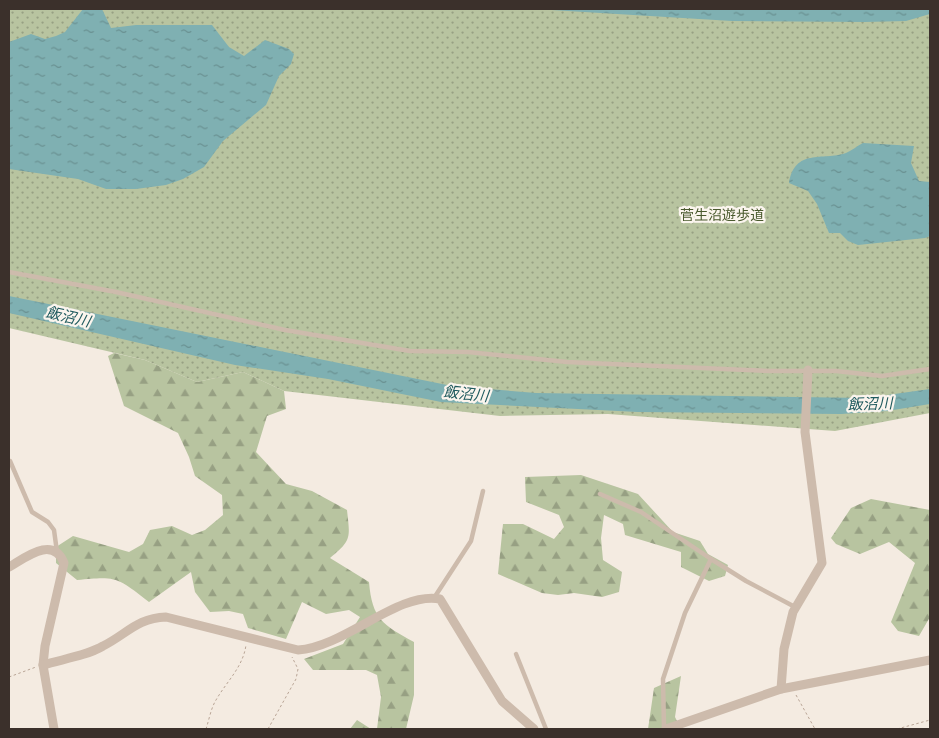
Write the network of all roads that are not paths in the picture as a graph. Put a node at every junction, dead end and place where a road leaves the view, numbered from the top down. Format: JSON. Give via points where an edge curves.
{"nodes":[{"id":1,"x":9,"y":272,"type":"edge"},
{"id":2,"x":930,"y":369,"type":"edge"},
{"id":3,"x":808,"y":372,"type":"junction"},
{"id":4,"x":10,"y":460,"type":"edge"},
{"id":5,"x":483,"y":491,"type":"dead end"},
{"id":6,"x":600,"y":494,"type":"dead end"},
{"id":7,"x":58,"y":554,"type":"junction"},
{"id":8,"x":711,"y":559,"type":"junction"},
{"id":9,"x":9,"y":567,"type":"edge"},
{"id":10,"x":434,"y":598,"type":"junction"},
{"id":11,"x":796,"y":607,"type":"junction"},
{"id":12,"x":516,"y":654,"type":"dead end"},
{"id":13,"x":930,"y":660,"type":"edge"},
{"id":14,"x":43,"y":664,"type":"junction"},
{"id":15,"x":780,"y":689,"type":"junction"},
{"id":16,"x":54,"y":729,"type":"edge"},
{"id":17,"x":534,"y":729,"type":"edge"},
{"id":18,"x":546,"y":729,"type":"edge"},
{"id":19,"x":665,"y":729,"type":"edge"}],
"edges":[{"from":1,"to":3,"type":"lane","via":[[285,330],[410,351],[468,352],[567,362]]},
{"from":2,"to":3,"type":"lane","via":[[882,376]]},
{"from":3,"to":11,"type":"street","via":[[805,432],[822,563]]},
{"from":4,"to":7,"type":"lane","via":[[32,512],[54,530]]},
{"from":5,"to":10,"type":"lane","via":[[471,541]]},
{"from":6,"to":8,"type":"lane","via":[[641,512]]},
{"from":7,"to":9,"type":"street","via":[[40,549]]},
{"from":7,"to":14,"type":"street","via":[[64,562],[64,569]]},
{"from":8,"to":11,"type":"lane"},
{"from":8,"to":19,"type":"lane","via":[[685,612],[663,679]]},
{"from":10,"to":14,"type":"street","via":[[427,597],[389,612],[312,649],[298,650],[166,617],[136,624],[103,647]]},
{"from":10,"to":17,"type":"street","via":[[440,599],[456,623],[502,701]]},
{"from":11,"to":15,"type":"street","via":[[784,649]]},
{"from":12,"to":18,"type":"lane"},
{"from":13,"to":15,"type":"street"},
{"from":14,"to":16,"type":"street"},
{"from":15,"to":19,"type":"street"}]}
